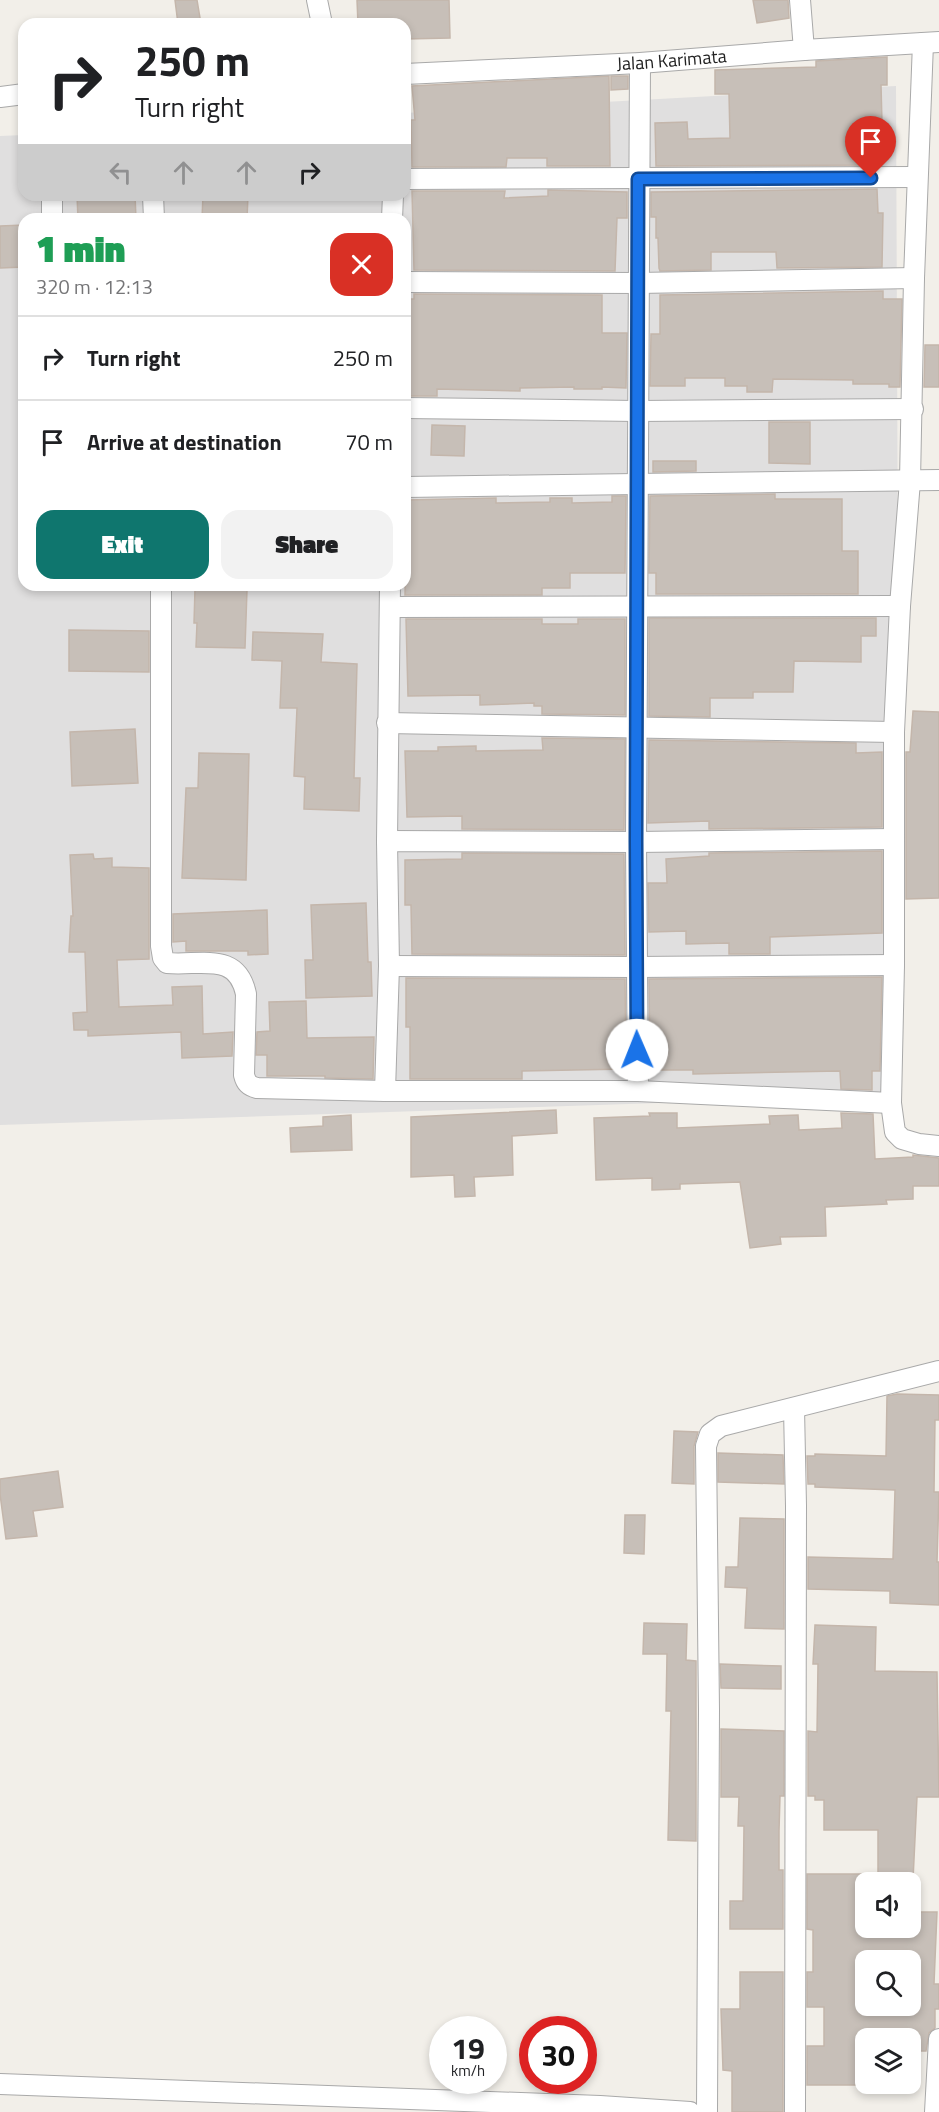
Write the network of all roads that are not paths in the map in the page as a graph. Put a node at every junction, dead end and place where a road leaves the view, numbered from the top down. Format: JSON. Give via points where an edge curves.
{"nodes":[{"id":1,"x":317,"y":0,"type":"edge"},
{"id":2,"x":800,"y":0,"type":"edge"},
{"id":3,"x":321,"y":18,"type":"edge"},
{"id":4,"x":931,"y":43,"type":"edge"},
{"id":5,"x":804,"y":50,"type":"junction"},
{"id":6,"x":640,"y":63,"type":"junction"},
{"id":7,"x":411,"y":74,"type":"edge"},
{"id":8,"x":18,"y":95,"type":"edge"},
{"id":9,"x":0,"y":97,"type":"edge"},
{"id":10,"x":918,"y":177,"type":"junction"},
{"id":11,"x":411,"y":179,"type":"edge"},
{"id":12,"x":638,"y":179,"type":"junction"},
{"id":13,"x":914,"y":278,"type":"junction"},
{"id":14,"x":411,"y":282,"type":"edge"},
{"id":15,"x":638,"y":284,"type":"junction"},
{"id":16,"x":411,"y":408,"type":"edge"},
{"id":17,"x":912,"y":408,"type":"junction"},
{"id":18,"x":637,"y":411,"type":"junction"},
{"id":19,"x":939,"y":480,"type":"edge"},
{"id":20,"x":910,"y":481,"type":"junction"},
{"id":21,"x":637,"y":485,"type":"junction"},
{"id":22,"x":411,"y":487,"type":"edge"},
{"id":23,"x":161,"y":591,"type":"edge"},
{"id":24,"x":390,"y":591,"type":"edge"},
{"id":25,"x":637,"y":606,"type":"junction"},
{"id":26,"x":900,"y":606,"type":"junction"},
{"id":27,"x":390,"y":607,"type":"junction"},
{"id":28,"x":387,"y":723,"type":"junction"},
{"id":29,"x":637,"y":727,"type":"junction"},
{"id":30,"x":894,"y":732,"type":"junction"},
{"id":31,"x":894,"y":839,"type":"junction"},
{"id":32,"x":387,"y":841,"type":"junction"},
{"id":33,"x":636,"y":842,"type":"junction"},
{"id":34,"x":894,"y":964,"type":"junction"},
{"id":35,"x":389,"y":966,"type":"junction"},
{"id":36,"x":636,"y":967,"type":"junction"},
{"id":37,"x":385,"y":1091,"type":"junction"},
{"id":38,"x":638,"y":1091,"type":"junction"},
{"id":39,"x":891,"y":1103,"type":"junction"},
{"id":40,"x":939,"y":1146,"type":"edge"},
{"id":41,"x":939,"y":1371,"type":"edge"},
{"id":42,"x":794,"y":1408,"type":"junction"},
{"id":43,"x":939,"y":2039,"type":"edge"},
{"id":44,"x":0,"y":2084,"type":"edge"},
{"id":45,"x":690,"y":2112,"type":"edge"},
{"id":46,"x":708,"y":2112,"type":"edge"},
{"id":47,"x":795,"y":2112,"type":"edge"},
{"id":48,"x":935,"y":2112,"type":"edge"}],
"edges":[{"from":1,"to":3,"type":"street"},
{"from":2,"to":5,"type":"street"},
{"from":4,"to":5,"type":"street","name":"Jalan Karimata"},
{"from":4,"to":10,"type":"street"},
{"from":5,"to":6,"type":"street","name":"Jalan Karimata"},
{"from":6,"to":7,"type":"street","name":"Jalan Karimata"},
{"from":6,"to":12,"type":"street"},
{"from":8,"to":9,"type":"street"},
{"from":10,"to":12,"type":"street"},
{"from":10,"to":13,"type":"street"},
{"from":11,"to":12,"type":"street"},
{"from":12,"to":15,"type":"street"},
{"from":13,"to":15,"type":"street"},
{"from":13,"to":17,"type":"street"},
{"from":14,"to":15,"type":"street"},
{"from":15,"to":18,"type":"street"},
{"from":16,"to":18,"type":"street"},
{"from":17,"to":18,"type":"street"},
{"from":17,"to":20,"type":"street"},
{"from":18,"to":21,"type":"street"},
{"from":19,"to":20,"type":"street"},
{"from":20,"to":21,"type":"street"},
{"from":20,"to":26,"type":"street"},
{"from":21,"to":22,"type":"street"},
{"from":21,"to":25,"type":"street"},
{"from":23,"to":37,"type":"street","via":[[163,958],[167,963],[221,964],[238,973],[246,994],[244,1075],[250,1086]]},
{"from":24,"to":27,"type":"street"},
{"from":25,"to":26,"type":"street"},
{"from":25,"to":27,"type":"street"},
{"from":25,"to":29,"type":"street"},
{"from":26,"to":30,"type":"street"},
{"from":27,"to":28,"type":"street"},
{"from":28,"to":29,"type":"street"},
{"from":28,"to":32,"type":"street"},
{"from":29,"to":30,"type":"street"},
{"from":29,"to":33,"type":"street"},
{"from":30,"to":31,"type":"street"},
{"from":31,"to":33,"type":"street"},
{"from":31,"to":34,"type":"street"},
{"from":32,"to":33,"type":"street"},
{"from":32,"to":35,"type":"street"},
{"from":33,"to":36,"type":"street"},
{"from":34,"to":36,"type":"street"},
{"from":34,"to":39,"type":"street"},
{"from":35,"to":36,"type":"street"},
{"from":35,"to":37,"type":"street"},
{"from":36,"to":38,"type":"street"},
{"from":37,"to":38,"type":"street"},
{"from":38,"to":39,"type":"street"},
{"from":39,"to":40,"type":"street","via":[[895,1132],[902,1139]]},
{"from":41,"to":42,"type":"street"},
{"from":42,"to":46,"type":"street","via":[[721,1426],[710,1434],[705,1457]]},
{"from":42,"to":47,"type":"street"},
{"from":43,"to":48,"type":"street"},
{"from":44,"to":45,"type":"street"}]}
